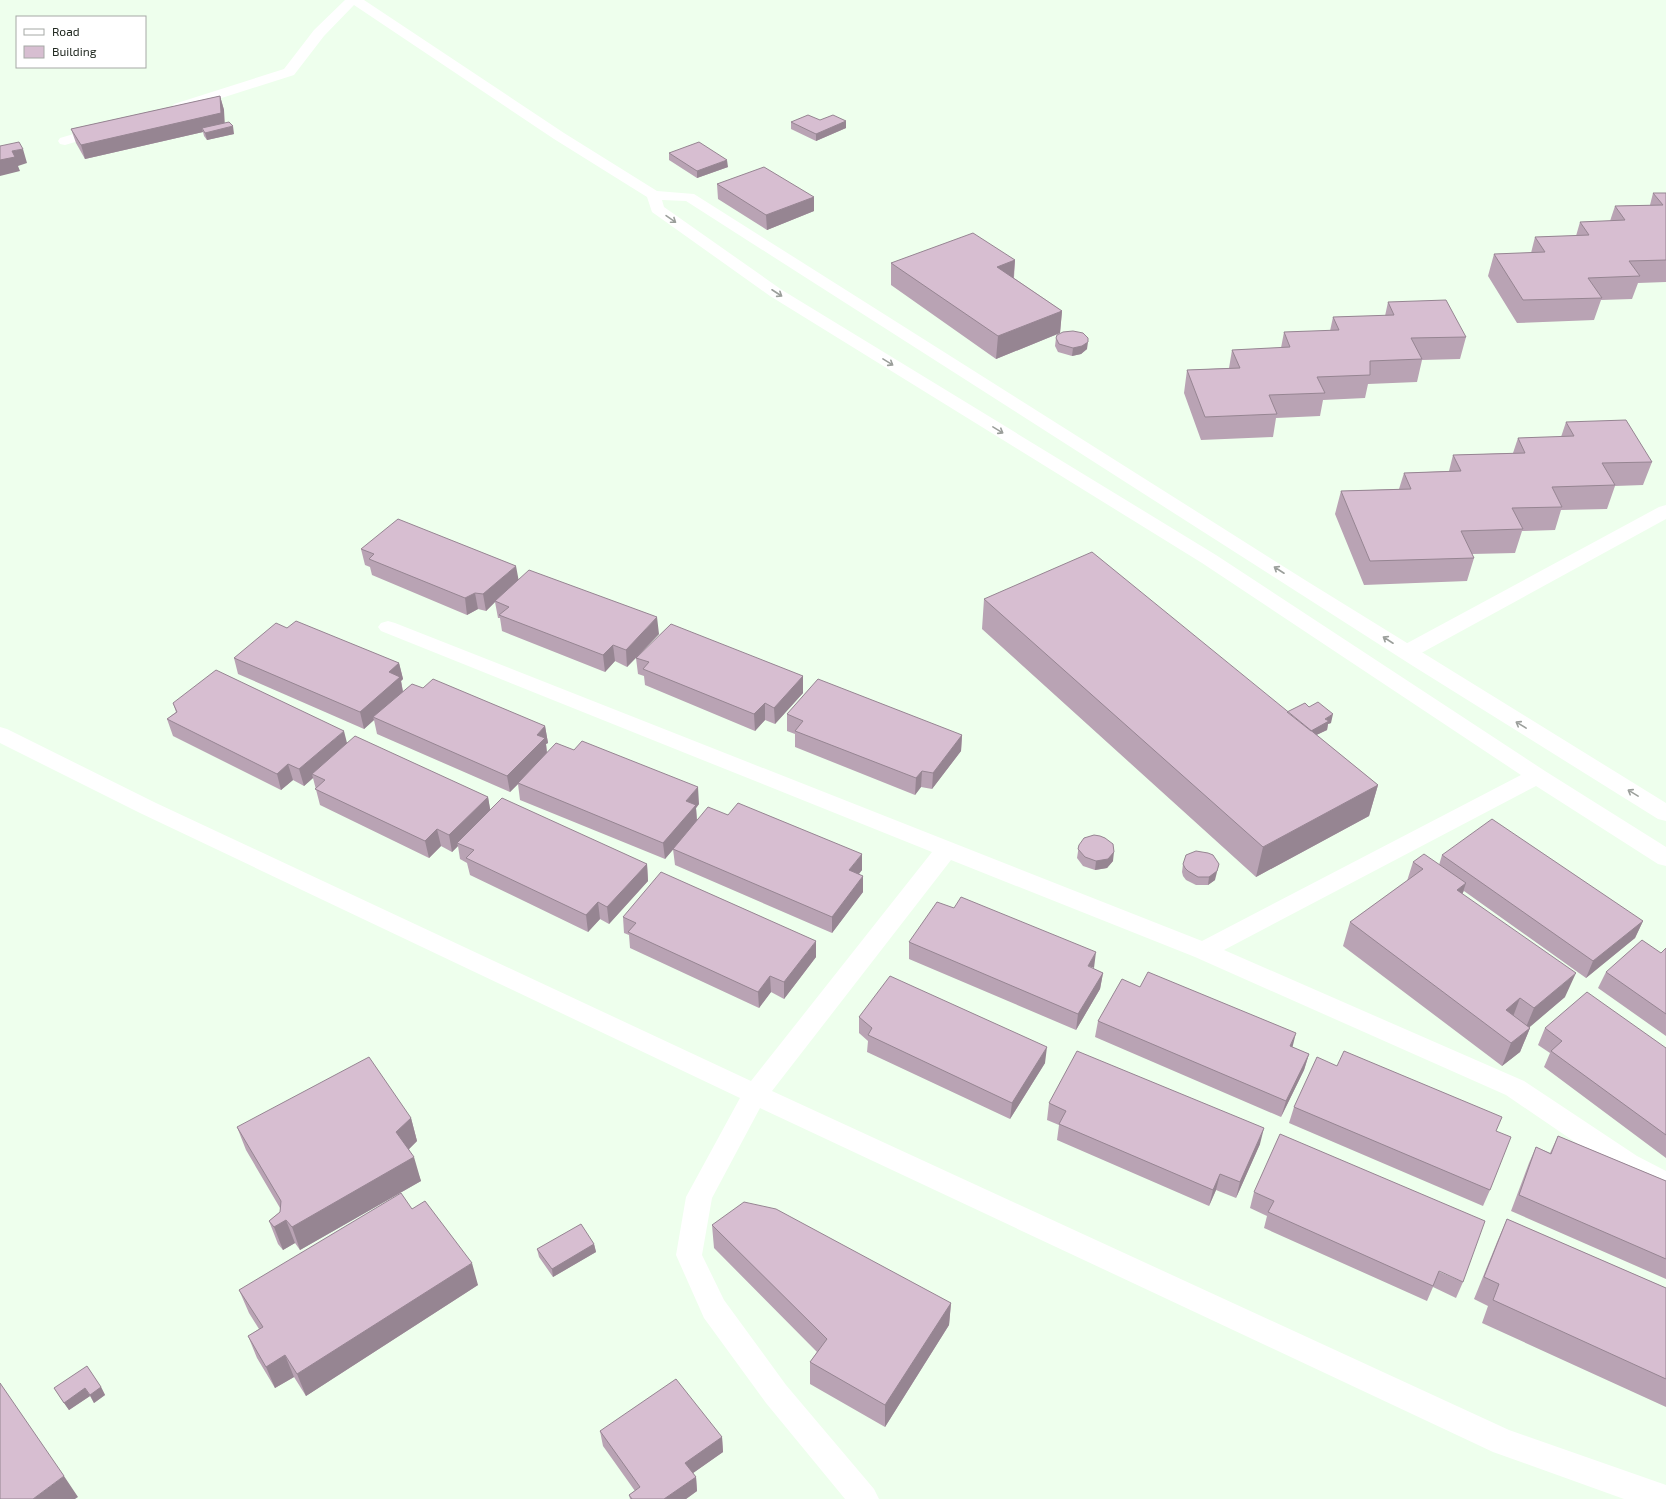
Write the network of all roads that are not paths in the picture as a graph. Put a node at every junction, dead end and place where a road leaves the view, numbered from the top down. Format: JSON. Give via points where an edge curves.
{"nodes":[{"id":1,"x":352,"y":0,"type":"edge"},
{"id":2,"x":356,"y":0,"type":"edge"},
{"id":3,"x":167,"y":110,"type":"edge"},
{"id":4,"x":117,"y":125,"type":"edge"},
{"id":5,"x":65,"y":141,"type":"dead end"},
{"id":6,"x":654,"y":195,"type":"junction"},
{"id":7,"x":1666,"y":511,"type":"edge"},
{"id":8,"x":388,"y":627,"type":"dead end"},
{"id":9,"x":1407,"y":652,"type":"junction"},
{"id":10,"x":0,"y":734,"type":"edge"},
{"id":11,"x":1537,"y":776,"type":"junction"},
{"id":12,"x":1666,"y":813,"type":"edge"},
{"id":13,"x":947,"y":849,"type":"junction"},
{"id":14,"x":1666,"y":858,"type":"edge"},
{"id":15,"x":1203,"y":951,"type":"junction"},
{"id":16,"x":755,"y":1094,"type":"junction"},
{"id":17,"x":1666,"y":1184,"type":"edge"},
{"id":18,"x":864,"y":1499,"type":"edge"},
{"id":19,"x":1665,"y":1499,"type":"edge"}],
"edges":[{"from":1,"to":3,"type":"lane","via":[[319,34],[289,72]]},
{"from":2,"to":6,"type":"lane","via":[[559,136]]},
{"from":4,"to":5,"type":"lane"},
{"from":9,"to":6,"type":"lane","one_way":true,"via":[[889,321],[689,197]]},
{"from":6,"to":11,"type":"lane","one_way":true,"via":[[657,209],[776,293],[1209,560]]},
{"from":7,"to":9,"type":"street"},
{"from":8,"to":13,"type":"lane"},
{"from":12,"to":9,"type":"lane","one_way":true},
{"from":10,"to":16,"type":"lane","via":[[148,808]]},
{"from":11,"to":14,"type":"lane"},
{"from":11,"to":15,"type":"lane"},
{"from":13,"to":15,"type":"lane"},
{"from":13,"to":16,"type":"lane"},
{"from":15,"to":17,"type":"lane","via":[[1515,1088],[1628,1164]]},
{"from":16,"to":18,"type":"lane","via":[[700,1197],[689,1254],[714,1309],[776,1394]]},
{"from":16,"to":19,"type":"lane","via":[[1503,1442]]}]}
